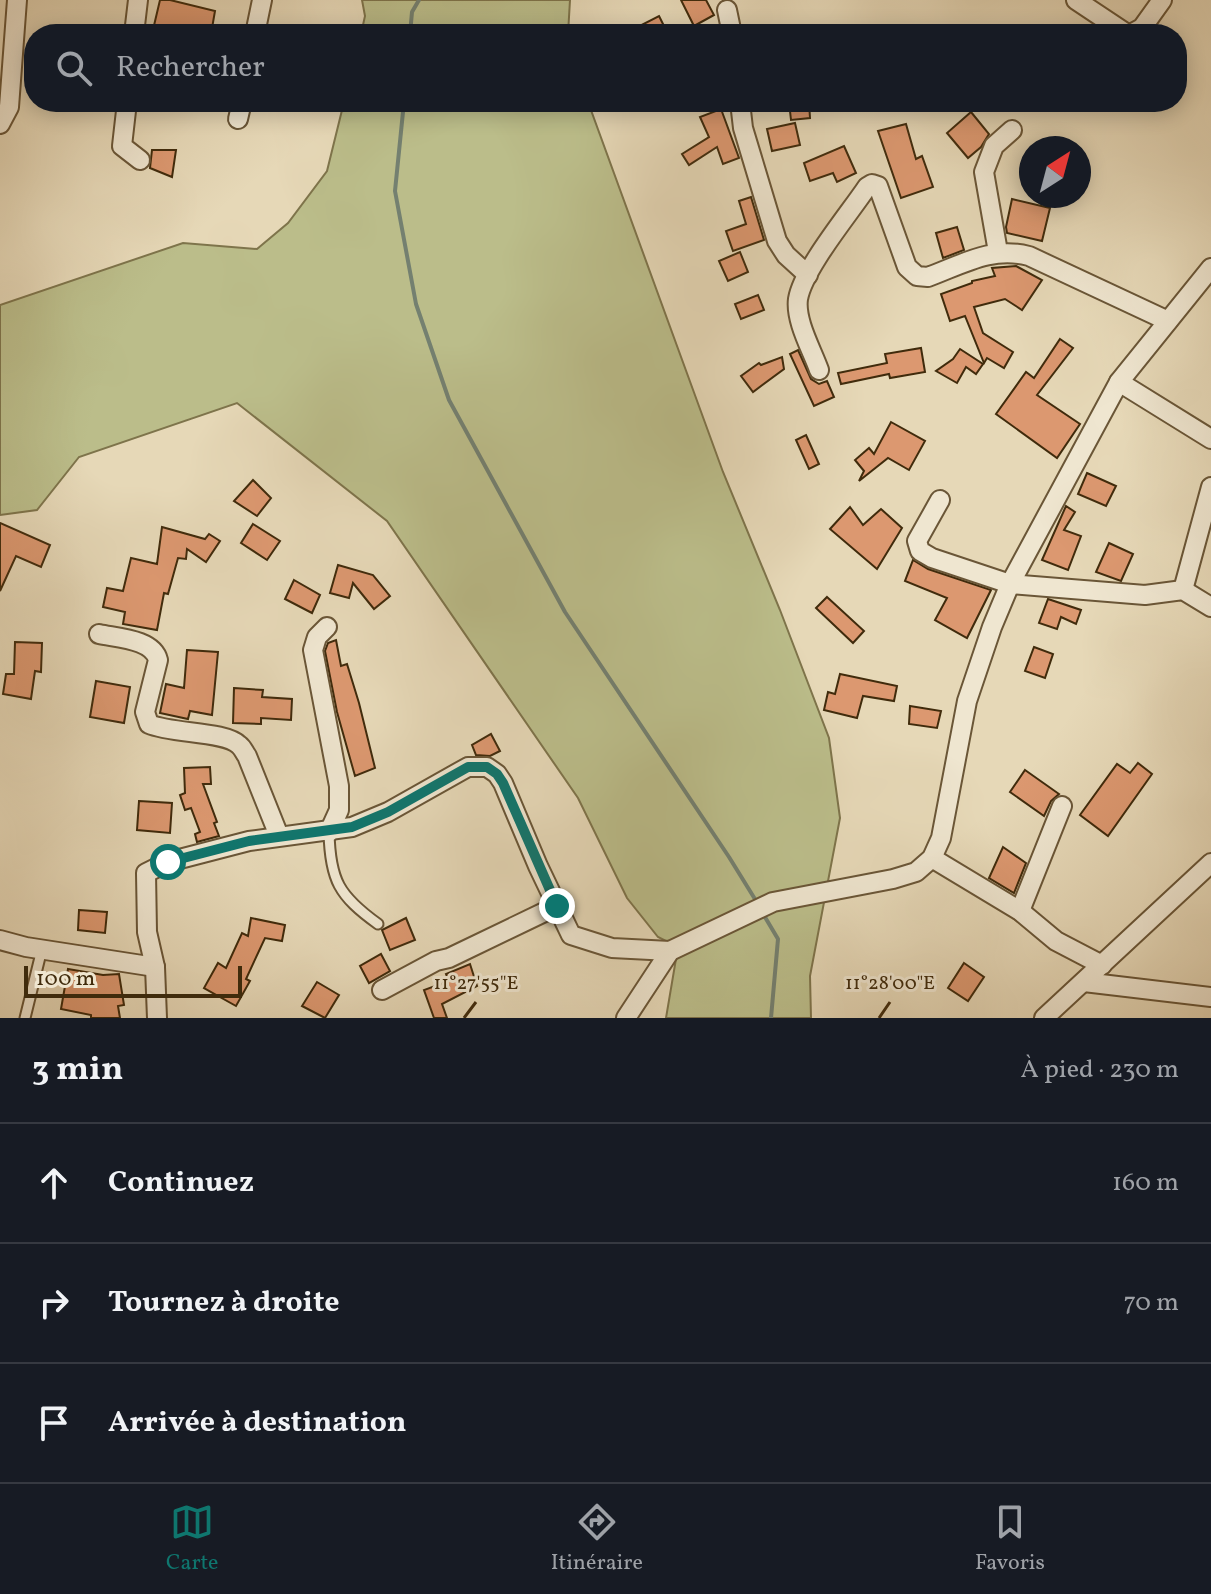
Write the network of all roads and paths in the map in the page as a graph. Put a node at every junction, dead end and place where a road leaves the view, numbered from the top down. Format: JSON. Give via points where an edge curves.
{"nodes":[{"id":1,"x":17,"y":0,"type":"edge"},
{"id":2,"x":138,"y":0,"type":"edge"},
{"id":3,"x":262,"y":0,"type":"edge"},
{"id":4,"x":1076,"y":0,"type":"edge"},
{"id":5,"x":1162,"y":0,"type":"edge"},
{"id":6,"x":727,"y":10,"type":"dead end"},
{"id":7,"x":135,"y":24,"type":"edge"},
{"id":8,"x":257,"y":24,"type":"edge"},
{"id":9,"x":730,"y":24,"type":"edge"},
{"id":10,"x":1113,"y":24,"type":"edge"},
{"id":11,"x":1145,"y":24,"type":"edge"},
{"id":12,"x":126,"y":112,"type":"edge"},
{"id":13,"x":741,"y":112,"type":"edge"},
{"id":14,"x":0,"y":124,"type":"edge"},
{"id":15,"x":1012,"y":130,"type":"dead end"},
{"id":16,"x":140,"y":160,"type":"dead end"},
{"id":17,"x":998,"y":252,"type":"junction"},
{"id":18,"x":1211,"y":268,"type":"edge"},
{"id":19,"x":808,"y":275,"type":"junction"},
{"id":20,"x":1168,"y":321,"type":"junction"},
{"id":21,"x":819,"y":370,"type":"dead end"},
{"id":22,"x":1119,"y":382,"type":"junction"},
{"id":23,"x":1211,"y":439,"type":"edge"},
{"id":24,"x":1211,"y":487,"type":"edge"},
{"id":25,"x":940,"y":500,"type":"dead end"},
{"id":26,"x":1010,"y":584,"type":"junction"},
{"id":27,"x":1183,"y":590,"type":"junction"},
{"id":28,"x":1211,"y":607,"type":"edge"},
{"id":29,"x":327,"y":627,"type":"dead end"},
{"id":30,"x":99,"y":634,"type":"dead end"},
{"id":31,"x":1062,"y":806,"type":"dead end"},
{"id":32,"x":329,"y":832,"type":"junction"},
{"id":33,"x":279,"y":836,"type":"junction"},
{"id":34,"x":932,"y":858,"type":"junction"},
{"id":35,"x":1211,"y":863,"type":"edge"},
{"id":36,"x":1191,"y":882,"type":"junction"},
{"id":37,"x":1211,"y":884,"type":"edge"},
{"id":38,"x":557,"y":906,"type":"junction"},
{"id":39,"x":1020,"y":911,"type":"junction"},
{"id":40,"x":378,"y":924,"type":"dead end"},
{"id":41,"x":0,"y":940,"type":"edge"},
{"id":42,"x":42,"y":949,"type":"junction"},
{"id":43,"x":670,"y":951,"type":"junction"},
{"id":44,"x":1102,"y":965,"type":"junction"},
{"id":45,"x":155,"y":967,"type":"junction"},
{"id":46,"x":1084,"y":982,"type":"junction"},
{"id":47,"x":382,"y":990,"type":"dead end"},
{"id":48,"x":1211,"y":997,"type":"edge"},
{"id":49,"x":25,"y":1018,"type":"edge"},
{"id":50,"x":157,"y":1018,"type":"edge"},
{"id":51,"x":626,"y":1018,"type":"edge"},
{"id":52,"x":1044,"y":1018,"type":"edge"}],
"edges":[{"from":1,"to":14,"type":"street","via":[[9,107]]},
{"from":2,"to":7,"type":"street"},
{"from":3,"to":8,"type":"street"},
{"from":4,"to":10,"type":"street"},
{"from":5,"to":11,"type":"street"},
{"from":6,"to":9,"type":"street"},
{"from":12,"to":16,"type":"street","via":[[122,146]]},
{"from":13,"to":19,"type":"street","via":[[777,241]]},
{"from":15,"to":17,"type":"street","via":[[994,146],[984,172]]},
{"from":17,"to":19,"type":"street","via":[[928,277],[917,276],[907,267],[878,186],[872,184]]},
{"from":17,"to":20,"type":"street","via":[[1029,256]]},
{"from":18,"to":20,"type":"street"},
{"from":19,"to":21,"type":"street","via":[[798,299],[799,314]]},
{"from":20,"to":22,"type":"street"},
{"from":22,"to":23,"type":"street"},
{"from":22,"to":26,"type":"street"},
{"from":24,"to":27,"type":"street"},
{"from":25,"to":26,"type":"street","via":[[917,541],[920,551]]},
{"from":26,"to":27,"type":"street","via":[[1145,595]]},
{"from":26,"to":34,"type":"street","via":[[967,701],[941,838]]},
{"from":27,"to":28,"type":"street"},
{"from":29,"to":32,"type":"street","via":[[313,650],[339,786],[339,810]]},
{"from":30,"to":33,"type":"street","via":[[146,645],[156,653],[145,712],[149,724],[239,744]]},
{"from":31,"to":39,"type":"street"},
{"from":32,"to":33,"type":"street"},
{"from":32,"to":38,"type":"street","via":[[365,823],[468,767],[487,767],[503,783]]},
{"from":32,"to":40,"type":"lane","via":[[329,862],[343,896]]},
{"from":33,"to":45,"type":"street","via":[[168,862],[146,873],[147,932]]},
{"from":34,"to":39,"type":"street"},
{"from":34,"to":43,"type":"street","via":[[916,872],[893,879],[773,902]]},
{"from":35,"to":36,"type":"street"},
{"from":36,"to":37,"type":"street"},
{"from":36,"to":44,"type":"street"},
{"from":38,"to":43,"type":"street","via":[[571,935],[612,948]]},
{"from":38,"to":47,"type":"street"},
{"from":39,"to":44,"type":"street","via":[[1056,941]]},
{"from":41,"to":42,"type":"street"},
{"from":42,"to":45,"type":"street"},
{"from":42,"to":49,"type":"lane"},
{"from":43,"to":51,"type":"street"},
{"from":44,"to":46,"type":"street"},
{"from":45,"to":50,"type":"street"},
{"from":46,"to":48,"type":"street"},
{"from":46,"to":52,"type":"street"}]}
